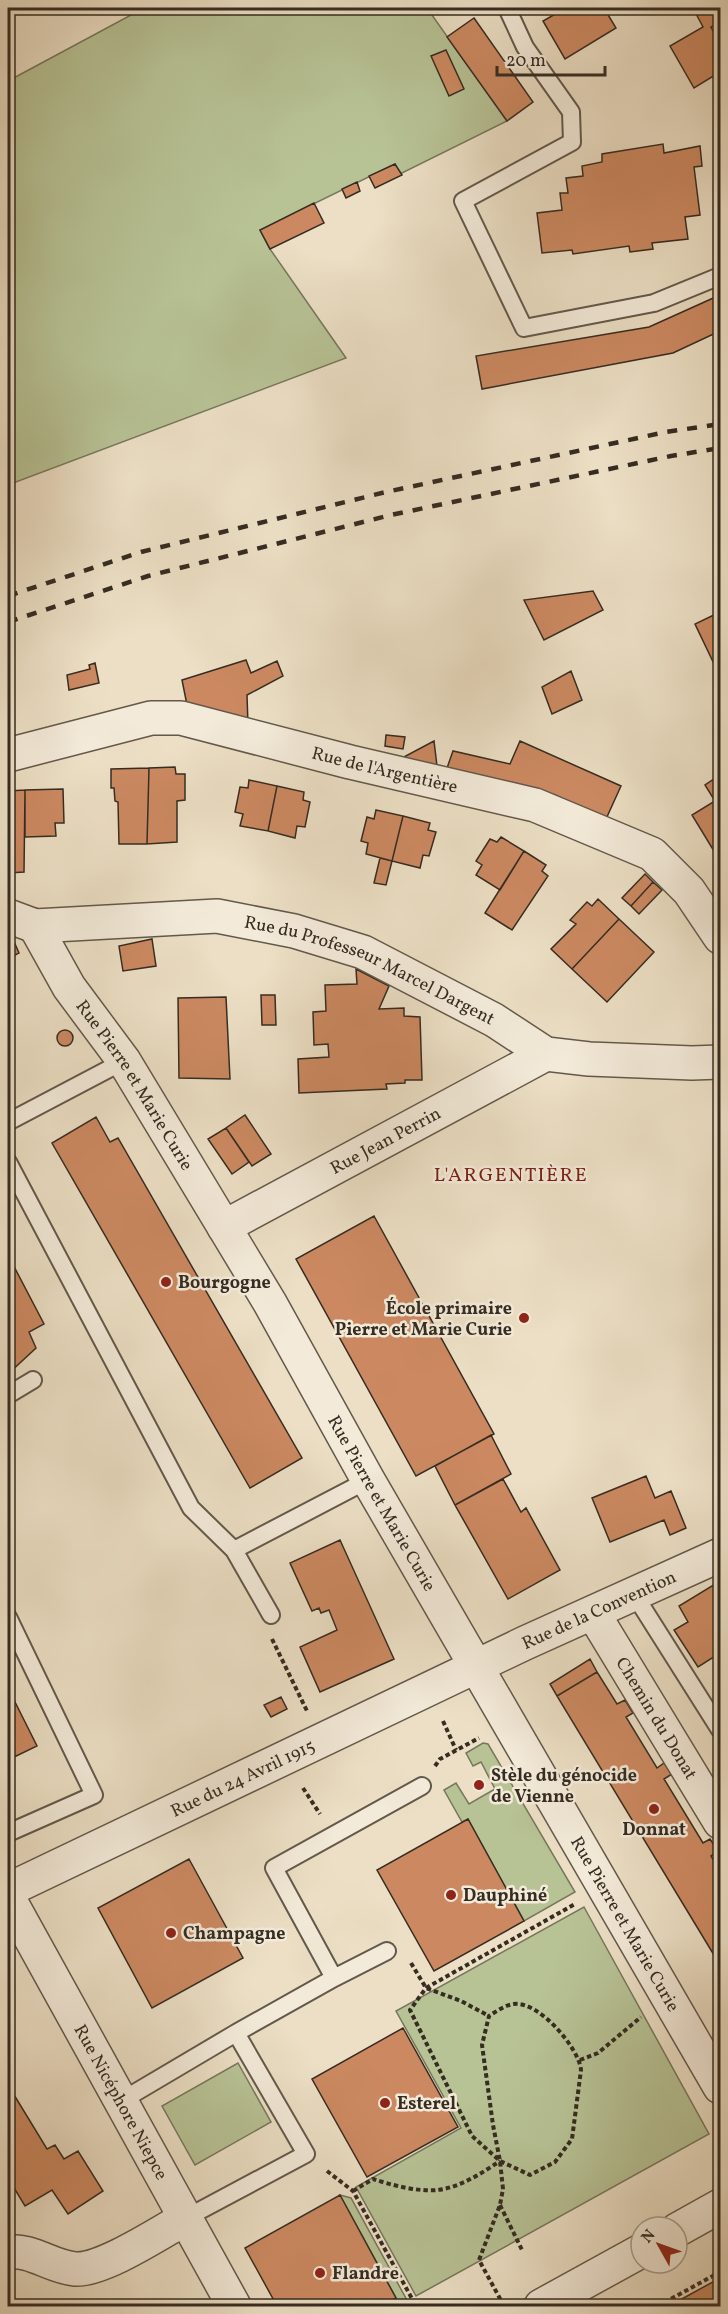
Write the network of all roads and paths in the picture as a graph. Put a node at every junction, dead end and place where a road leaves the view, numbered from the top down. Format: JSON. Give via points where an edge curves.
{"nodes":[{"id":1,"x":507,"y":8,"type":"edge"},
{"id":2,"x":720,"y":276,"type":"edge"},
{"id":3,"x":8,"y":755,"type":"edge"},
{"id":4,"x":21,"y":921,"type":"edge"},
{"id":5,"x":720,"y":937,"type":"edge"},
{"id":6,"x":546,"y":1054,"type":"junction"},
{"id":7,"x":124,"y":1061,"type":"junction"},
{"id":8,"x":720,"y":1062,"type":"edge"},
{"id":9,"x":8,"y":1122,"type":"edge"},
{"id":10,"x":8,"y":1162,"type":"edge"},
{"id":11,"x":224,"y":1227,"type":"junction"},
{"id":12,"x":33,"y":1380,"type":"dead end"},
{"id":13,"x":8,"y":1395,"type":"edge"},
{"id":14,"x":368,"y":1480,"type":"junction"},
{"id":15,"x":234,"y":1550,"type":"junction"},
{"id":16,"x":720,"y":1555,"type":"edge"},
{"id":17,"x":634,"y":1594,"type":"junction"},
{"id":18,"x":593,"y":1613,"type":"junction"},
{"id":19,"x":271,"y":1615,"type":"joint"},
{"id":20,"x":8,"y":1617,"type":"edge"},
{"id":21,"x":476,"y":1666,"type":"junction"},
{"id":22,"x":442,"y":1719,"type":"dead end"},
{"id":23,"x":720,"y":1730,"type":"edge"},
{"id":24,"x":487,"y":1733,"type":"dead end"},
{"id":25,"x":322,"y":1739,"type":"junction"},
{"id":26,"x":456,"y":1750,"type":"junction"},
{"id":27,"x":284,"y":1757,"type":"junction"},
{"id":28,"x":422,"y":1786,"type":"joint"},
{"id":29,"x":720,"y":1822,"type":"edge"},
{"id":30,"x":8,"y":1833,"type":"edge"},
{"id":31,"x":333,"y":1835,"type":"junction"},
{"id":32,"x":605,"y":1887,"type":"junction"},
{"id":33,"x":8,"y":1890,"type":"edge"},
{"id":34,"x":8,"y":1897,"type":"edge"},
{"id":35,"x":387,"y":1951,"type":"joint"},
{"id":36,"x":334,"y":1978,"type":"junction"},
{"id":37,"x":426,"y":1988,"type":"junction"},
{"id":38,"x":675,"y":2007,"type":"junction"},
{"id":39,"x":489,"y":2016,"type":"junction"},
{"id":40,"x":236,"y":2033,"type":"junction"},
{"id":41,"x":708,"y":2037,"type":"edge"},
{"id":42,"x":580,"y":2060,"type":"junction"},
{"id":43,"x":720,"y":2086,"type":"edge"},
{"id":44,"x":121,"y":2101,"type":"junction"},
{"id":45,"x":306,"y":2154,"type":"junction"},
{"id":46,"x":500,"y":2161,"type":"junction"},
{"id":47,"x":353,"y":2191,"type":"junction"},
{"id":48,"x":500,"y":2205,"type":"junction"},
{"id":49,"x":720,"y":2206,"type":"edge"},
{"id":50,"x":186,"y":2218,"type":"junction"},
{"id":51,"x":689,"y":2223,"type":"edge"},
{"id":52,"x":522,"y":2250,"type":"dead end"},
{"id":53,"x":8,"y":2252,"type":"edge"},
{"id":54,"x":629,"y":2258,"type":"edge"},
{"id":55,"x":720,"y":2272,"type":"edge"},
{"id":56,"x":234,"y":2307,"type":"edge"},
{"id":57,"x":416,"y":2307,"type":"edge"},
{"id":58,"x":504,"y":2307,"type":"edge"},
{"id":59,"x":541,"y":2307,"type":"edge"},
{"id":60,"x":658,"y":2307,"type":"edge"}],
"edges":[{"from":1,"to":2,"type":"lane","via":[[525,47],[571,112],[572,142],[464,201],[524,328],[654,303]]},
{"from":3,"to":5,"type":"street","name":"Rue de l'Argentière","via":[[151,718],[181,718],[535,805],[652,854],[689,891]]},
{"from":4,"to":6,"type":"street","name":"Rue du Professeur Marcel Dargent","via":[[217,916],[294,931],[363,952],[494,1020]]},
{"from":4,"to":7,"type":"street","name":"Rue Pierre et Marie Curie"},
{"from":6,"to":8,"type":"street","name":"Rue du Professeur Marcel Dargent","via":[[692,1064]]},
{"from":6,"to":11,"type":"street","name":"Rue Jean Perrin"},
{"from":7,"to":9,"type":"lane"},
{"from":7,"to":11,"type":"street","name":"Rue Pierre et Marie Curie"},
{"from":10,"to":15,"type":"lane","via":[[191,1508]]},
{"from":11,"to":14,"type":"street","name":"Rue Pierre et Marie Curie"},
{"from":12,"to":13,"type":"lane"},
{"from":14,"to":15,"type":"lane"},
{"from":14,"to":21,"type":"street","name":"Rue Pierre et Marie Curie"},
{"from":15,"to":19,"type":"lane"},
{"from":16,"to":17,"type":"street","name":"Rue de la Convention"},
{"from":17,"to":18,"type":"street","name":"Rue de la Convention"},
{"from":17,"to":23,"type":"lane"},
{"from":18,"to":21,"type":"street","name":"Rue de la Convention"},
{"from":18,"to":29,"type":"street","name":"Chemin du Donat"},
{"from":19,"to":25,"type":"path","via":[[271,1638]]},
{"from":20,"to":30,"type":"lane","via":[[94,1795]]},
{"from":21,"to":25,"type":"street","name":"Rue du 24 Avril 1915"},
{"from":21,"to":32,"type":"street","name":"Rue Pierre et Marie Curie"},
{"from":22,"to":26,"type":"path"},
{"from":24,"to":26,"type":"path"},
{"from":25,"to":27,"type":"street","name":"Rue du 24 Avril 1915"},
{"from":26,"to":28,"type":"path","via":[[440,1759]]},
{"from":27,"to":31,"type":"path"},
{"from":27,"to":33,"type":"street","name":"Rue du 24 Avril 1915"},
{"from":28,"to":31,"type":"lane"},
{"from":31,"to":36,"type":"lane","via":[[274,1868]]},
{"from":32,"to":37,"type":"path"},
{"from":32,"to":38,"type":"street","name":"Rue Pierre et Marie Curie"},
{"from":34,"to":44,"type":"street","name":"Rue Nicéphore Niepce"},
{"from":35,"to":36,"type":"lane"},
{"from":35,"to":37,"type":"path","via":[[400,1944]]},
{"from":36,"to":40,"type":"lane"},
{"from":37,"to":39,"type":"path"},
{"from":37,"to":46,"type":"path","via":[[410,2010],[472,2136]]},
{"from":38,"to":41,"type":"street","name":"Rue Pierre et Marie Curie"},
{"from":38,"to":42,"type":"path","via":[[637,2019],[603,2049]]},
{"from":39,"to":42,"type":"path","via":[[515,2004],[529,2006],[571,2044]]},
{"from":39,"to":46,"type":"path","via":[[482,2045]]},
{"from":40,"to":44,"type":"lane"},
{"from":40,"to":45,"type":"lane"},
{"from":41,"to":43,"type":"street","name":"Rue Pierre et Marie Curie"},
{"from":42,"to":46,"type":"path","via":[[572,2139],[555,2162],[530,2175]]},
{"from":44,"to":50,"type":"street","name":"Rue Nicéphore Niepce"},
{"from":45,"to":47,"type":"path"},
{"from":45,"to":50,"type":"lane"},
{"from":46,"to":47,"type":"path","via":[[476,2178],[437,2190],[373,2179]]},
{"from":46,"to":48,"type":"path"},
{"from":47,"to":57,"type":"path"},
{"from":48,"to":52,"type":"path"},
{"from":48,"to":58,"type":"path","via":[[479,2259]]},
{"from":49,"to":51,"type":"street"},
{"from":50,"to":53,"type":"street","via":[[103,2264],[76,2269],[20,2251]]},
{"from":50,"to":56,"type":"street","name":"Rue Nicéphore Niepce"},
{"from":54,"to":59,"type":"street"},
{"from":55,"to":60,"type":"path"}]}
